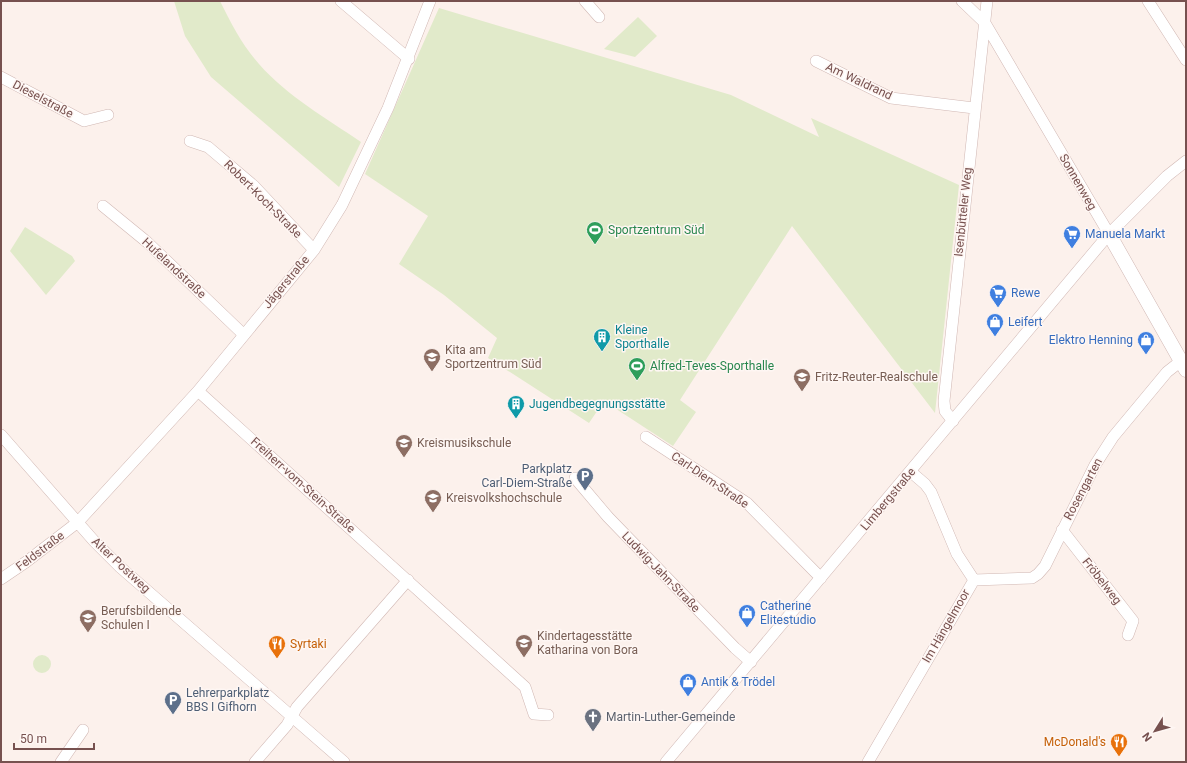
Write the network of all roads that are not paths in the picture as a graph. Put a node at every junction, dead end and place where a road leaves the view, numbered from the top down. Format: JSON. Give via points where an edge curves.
{"nodes":[{"id":1,"x":342,"y":1,"type":"edge"},
{"id":2,"x":430,"y":1,"type":"edge"},
{"id":3,"x":585,"y":1,"type":"edge"},
{"id":4,"x":962,"y":1,"type":"edge"},
{"id":5,"x":987,"y":1,"type":"edge"},
{"id":6,"x":1148,"y":1,"type":"edge"},
{"id":7,"x":599,"y":17,"type":"dead end"},
{"id":8,"x":985,"y":24,"type":"junction"},
{"id":9,"x":409,"y":59,"type":"junction"},
{"id":10,"x":1186,"y":60,"type":"edge"},
{"id":11,"x":816,"y":61,"type":"dead end"},
{"id":12,"x":1,"y":77,"type":"edge"},
{"id":13,"x":974,"y":108,"type":"junction"},
{"id":14,"x":108,"y":115,"type":"dead end"},
{"id":15,"x":190,"y":140,"type":"dead end"},
{"id":16,"x":1186,"y":162,"type":"edge"},
{"id":17,"x":103,"y":206,"type":"dead end"},
{"id":18,"x":1109,"y":234,"type":"junction"},
{"id":19,"x":314,"y":250,"type":"junction"},
{"id":20,"x":243,"y":334,"type":"junction"},
{"id":21,"x":1184,"y":365,"type":"edge"},
{"id":22,"x":198,"y":391,"type":"junction"},
{"id":23,"x":953,"y":421,"type":"junction"},
{"id":24,"x":1,"y":435,"type":"edge"},
{"id":25,"x":646,"y":437,"type":"dead end"},
{"id":26,"x":911,"y":472,"type":"junction"},
{"id":27,"x":575,"y":478,"type":"dead end"},
{"id":28,"x":78,"y":522,"type":"junction"},
{"id":29,"x":1062,"y":530,"type":"junction"},
{"id":30,"x":821,"y":578,"type":"junction"},
{"id":31,"x":1,"y":579,"type":"edge"},
{"id":32,"x":408,"y":580,"type":"junction"},
{"id":33,"x":974,"y":580,"type":"junction"},
{"id":34,"x":1128,"y":635,"type":"dead end"},
{"id":35,"x":751,"y":662,"type":"junction"},
{"id":36,"x":548,"y":715,"type":"dead end"},
{"id":37,"x":292,"y":716,"type":"junction"},
{"id":38,"x":84,"y":730,"type":"dead end"},
{"id":39,"x":61,"y":762,"type":"edge"},
{"id":40,"x":254,"y":762,"type":"edge"},
{"id":41,"x":344,"y":762,"type":"edge"},
{"id":42,"x":666,"y":762,"type":"edge"},
{"id":43,"x":868,"y":762,"type":"edge"}],
"edges":[{"from":1,"to":9,"type":"street"},
{"from":2,"to":9,"type":"street","name":"Jägerstraße"},
{"from":3,"to":7,"type":"street"},
{"from":4,"to":8,"type":"street","name":"Sonnenweg"},
{"from":5,"to":8,"type":"street","name":"Isenbütteler Weg"},
{"from":6,"to":10,"type":"street"},
{"from":8,"to":13,"type":"street","name":"Isenbütteler Weg"},
{"from":8,"to":18,"type":"street","name":"Sonnenweg"},
{"from":9,"to":19,"type":"street","name":"Jägerstraße","via":[[353,184]]},
{"from":11,"to":13,"type":"street","name":"Am Waldrand","via":[[891,98]]},
{"from":12,"to":14,"type":"street","name":"Dieselstraße","via":[[84,121]]},
{"from":13,"to":23,"type":"street","name":"Isenbütteler Weg","via":[[944,401],[945,411]]},
{"from":15,"to":19,"type":"street","name":"Robert-Koch-Straße","via":[[208,147],[254,186]]},
{"from":16,"to":18,"type":"street","name":"Limbergstraße","via":[[1167,176]]},
{"from":17,"to":20,"type":"street","name":"Hufelandstraße","via":[[147,242]]},
{"from":18,"to":21,"type":"street","name":"Sonnenweg"},
{"from":18,"to":23,"type":"street","name":"Limbergstraße"},
{"from":19,"to":20,"type":"street","name":"Jägerstraße"},
{"from":20,"to":22,"type":"street","name":"Jägerstraße"},
{"from":21,"to":29,"type":"street","name":"Rosengarten","via":[[1167,372],[1113,437],[1095,465]]},
{"from":22,"to":28,"type":"street","name":"Jägerstraße"},
{"from":22,"to":32,"type":"street","name":"Freiherr-vom-Stein-Straße"},
{"from":23,"to":26,"type":"street","name":"Limbergstraße"},
{"from":24,"to":28,"type":"street","name":"Alter Postweg"},
{"from":25,"to":30,"type":"street","name":"Carl-Diem-Straße","via":[[747,503]]},
{"from":26,"to":30,"type":"street","name":"Limbergstraße"},
{"from":26,"to":33,"type":"street","name":"Im Hängelmoor","via":[[931,492],[957,554]]},
{"from":27,"to":35,"type":"street","name":"Ludwig-Jahn-Straße","via":[[608,517]]},
{"from":28,"to":31,"type":"street","name":"Feldstraße"},
{"from":28,"to":37,"type":"street","name":"Alter Postweg","via":[[120,567]]},
{"from":29,"to":33,"type":"street","name":"Rosengarten","via":[[1045,566],[1032,578]]},
{"from":29,"to":34,"type":"street","name":"Fröbelweg","via":[[1132,621]]},
{"from":30,"to":35,"type":"street","name":"Limbergstraße"},
{"from":32,"to":36,"type":"street","name":"Freiherr-vom-Stein-Straße","via":[[525,687],[534,714]]},
{"from":32,"to":37,"type":"street","via":[[297,707]]},
{"from":33,"to":43,"type":"street","name":"Im Hängelmoor"},
{"from":35,"to":42,"type":"street","name":"Limbergstraße"},
{"from":37,"to":40,"type":"street"},
{"from":37,"to":41,"type":"street","name":"Alter Postweg"},
{"from":38,"to":39,"type":"street"}]}
